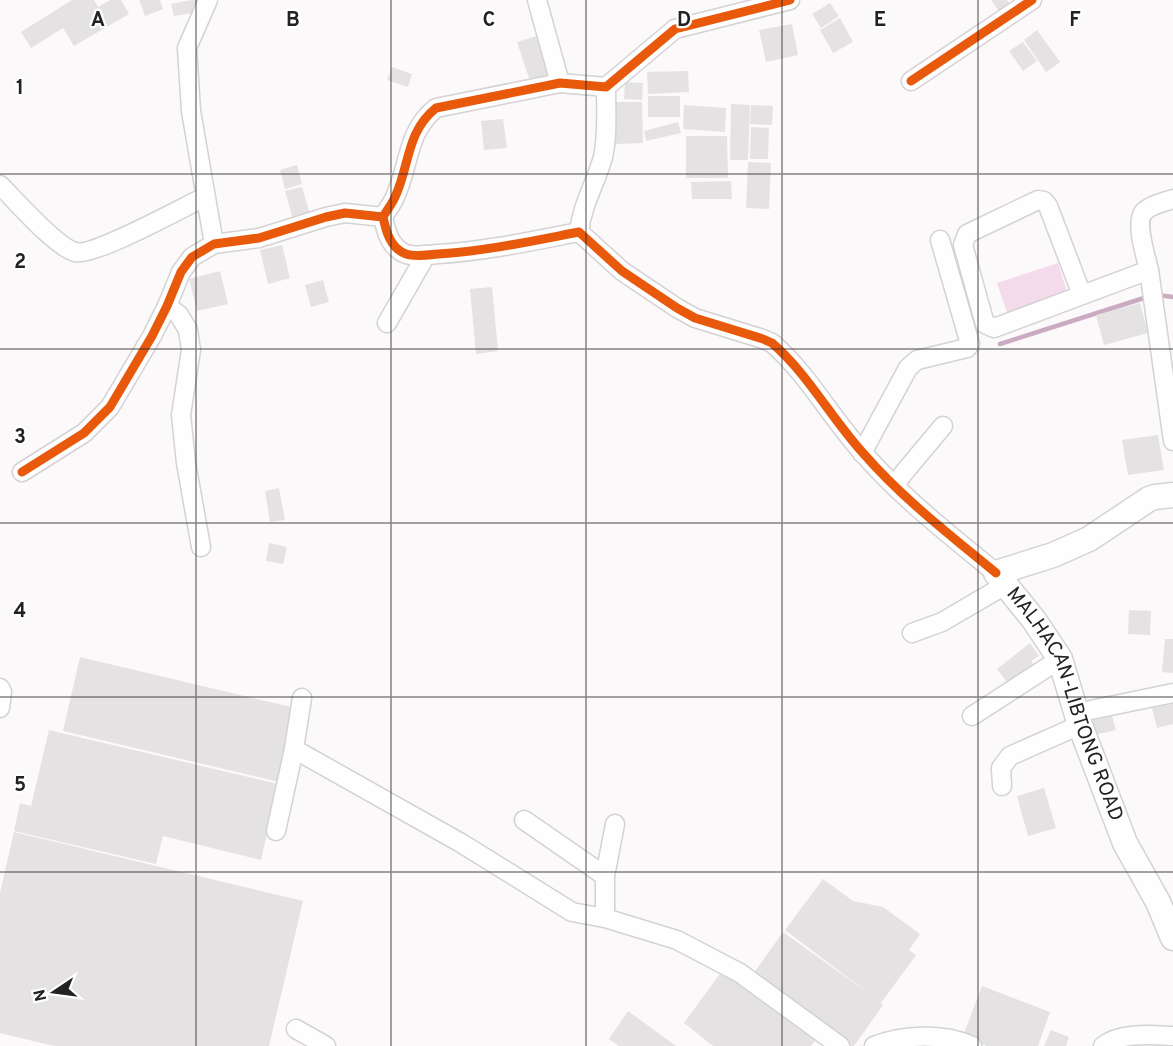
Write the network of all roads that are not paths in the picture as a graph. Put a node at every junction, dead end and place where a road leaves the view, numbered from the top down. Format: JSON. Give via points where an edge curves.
{"nodes":[{"id":1,"x":208,"y":0,"type":"edge"},
{"id":2,"x":537,"y":0,"type":"edge"},
{"id":3,"x":790,"y":0,"type":"edge"},
{"id":4,"x":1032,"y":0,"type":"edge"},
{"id":5,"x":911,"y":81,"type":"dead end"},
{"id":6,"x":560,"y":83,"type":"junction"},
{"id":7,"x":606,"y":87,"type":"junction"},
{"id":8,"x":0,"y":185,"type":"edge"},
{"id":9,"x":205,"y":197,"type":"junction"},
{"id":10,"x":1173,"y":199,"type":"edge"},
{"id":11,"x":383,"y":217,"type":"junction"},
{"id":12,"x":579,"y":232,"type":"junction"},
{"id":13,"x":940,"y":240,"type":"dead end"},
{"id":14,"x":214,"y":244,"type":"junction"},
{"id":15,"x":426,"y":255,"type":"junction"},
{"id":16,"x":1149,"y":270,"type":"junction"},
{"id":17,"x":1082,"y":295,"type":"junction"},
{"id":18,"x":167,"y":306,"type":"junction"},
{"id":19,"x":387,"y":323,"type":"dead end"},
{"id":20,"x":943,"y":426,"type":"dead end"},
{"id":21,"x":1173,"y":441,"type":"edge"},
{"id":22,"x":862,"y":453,"type":"junction"},
{"id":23,"x":22,"y":472,"type":"dead end"},
{"id":24,"x":896,"y":486,"type":"junction"},
{"id":25,"x":1173,"y":495,"type":"edge"},
{"id":26,"x":201,"y":547,"type":"dead end"},
{"id":27,"x":1002,"y":579,"type":"junction"},
{"id":28,"x":912,"y":633,"type":"dead end"},
{"id":29,"x":1060,"y":659,"type":"junction"},
{"id":30,"x":0,"y":688,"type":"edge"},
{"id":31,"x":1173,"y":693,"type":"edge"},
{"id":32,"x":302,"y":698,"type":"dead end"},
{"id":33,"x":0,"y":708,"type":"edge"},
{"id":34,"x":972,"y":716,"type":"dead end"},
{"id":35,"x":1078,"y":719,"type":"junction"},
{"id":36,"x":294,"y":749,"type":"junction"},
{"id":37,"x":1002,"y":786,"type":"dead end"},
{"id":38,"x":524,"y":820,"type":"dead end"},
{"id":39,"x":615,"y":824,"type":"dead end"},
{"id":40,"x":276,"y":831,"type":"dead end"},
{"id":41,"x":605,"y":876,"type":"junction"},
{"id":42,"x":605,"y":918,"type":"junction"},
{"id":43,"x":1173,"y":938,"type":"edge"},
{"id":44,"x":296,"y":1029,"type":"dead end"},
{"id":45,"x":1173,"y":1035,"type":"edge"},
{"id":46,"x":326,"y":1046,"type":"edge"},
{"id":47,"x":840,"y":1046,"type":"edge"},
{"id":48,"x":874,"y":1046,"type":"edge"},
{"id":49,"x":972,"y":1046,"type":"edge"},
{"id":50,"x":1103,"y":1046,"type":"edge"}],
"edges":[{"from":1,"to":9,"type":"street","via":[[187,48],[191,111]]},
{"from":2,"to":6,"type":"street"},
{"from":3,"to":7,"type":"street","via":[[675,29]]},
{"from":4,"to":5,"type":"street"},
{"from":6,"to":7,"type":"street"},
{"from":6,"to":11,"type":"street","via":[[436,108],[417,128],[395,196]]},
{"from":7,"to":12,"type":"street","via":[[603,158],[580,215]]},
{"from":8,"to":9,"type":"street","via":[[61,244],[76,253],[110,244]]},
{"from":9,"to":14,"type":"street"},
{"from":10,"to":16,"type":"street","via":[[1144,210],[1140,216]]},
{"from":11,"to":14,"type":"street","via":[[345,213],[259,238]]},
{"from":11,"to":15,"type":"street","via":[[392,243],[406,254]]},
{"from":12,"to":15,"type":"street","via":[[476,252]]},
{"from":12,"to":22,"type":"street","name":"MALHACAN-LIBTONG ROAD","via":[[622,271],[677,308],[695,318],[772,343]]},
{"from":13,"to":22,"type":"street","via":[[970,344],[917,360],[908,368]]},
{"from":14,"to":18,"type":"street","via":[[192,257]]},
{"from":15,"to":19,"type":"street"},
{"from":16,"to":17,"type":"street"},
{"from":16,"to":21,"type":"street"},
{"from":17,"to":17,"type":"street","via":[[1044,201],[1007,214],[964,239],[985,324],[989,327]]},
{"from":18,"to":23,"type":"street","via":[[110,407],[84,433]]},
{"from":18,"to":26,"type":"street","via":[[179,315],[188,330],[191,350],[181,415]]},
{"from":20,"to":24,"type":"street"},
{"from":22,"to":24,"type":"street","name":"MALHACAN-LIBTONG ROAD"},
{"from":24,"to":27,"type":"street","name":"MALHACAN-LIBTONG ROAD"},
{"from":25,"to":27,"type":"main road","via":[[1149,499],[1089,539]]},
{"from":27,"to":28,"type":"street","via":[[942,622]]},
{"from":27,"to":29,"type":"main road","name":"MALHACAN-LIBTONG ROAD"},
{"from":29,"to":34,"type":"street"},
{"from":29,"to":35,"type":"main road","name":"MALHACAN-LIBTONG ROAD"},
{"from":30,"to":33,"type":"street"},
{"from":31,"to":35,"type":"street"},
{"from":32,"to":36,"type":"street"},
{"from":35,"to":37,"type":"street","via":[[1010,756],[1001,768]]},
{"from":35,"to":43,"type":"main road","name":"MALHACAN-LIBTONG ROAD","via":[[1125,843]]},
{"from":36,"to":40,"type":"street"},
{"from":36,"to":42,"type":"street","via":[[461,843],[572,912]]},
{"from":38,"to":41,"type":"street"},
{"from":39,"to":41,"type":"street"},
{"from":41,"to":42,"type":"street"},
{"from":42,"to":47,"type":"street","via":[[677,940],[740,973]]},
{"from":44,"to":46,"type":"street"},
{"from":45,"to":50,"type":"street","via":[[1119,1038]]},
{"from":48,"to":49,"type":"street","via":[[909,1036],[959,1040]]}]}
